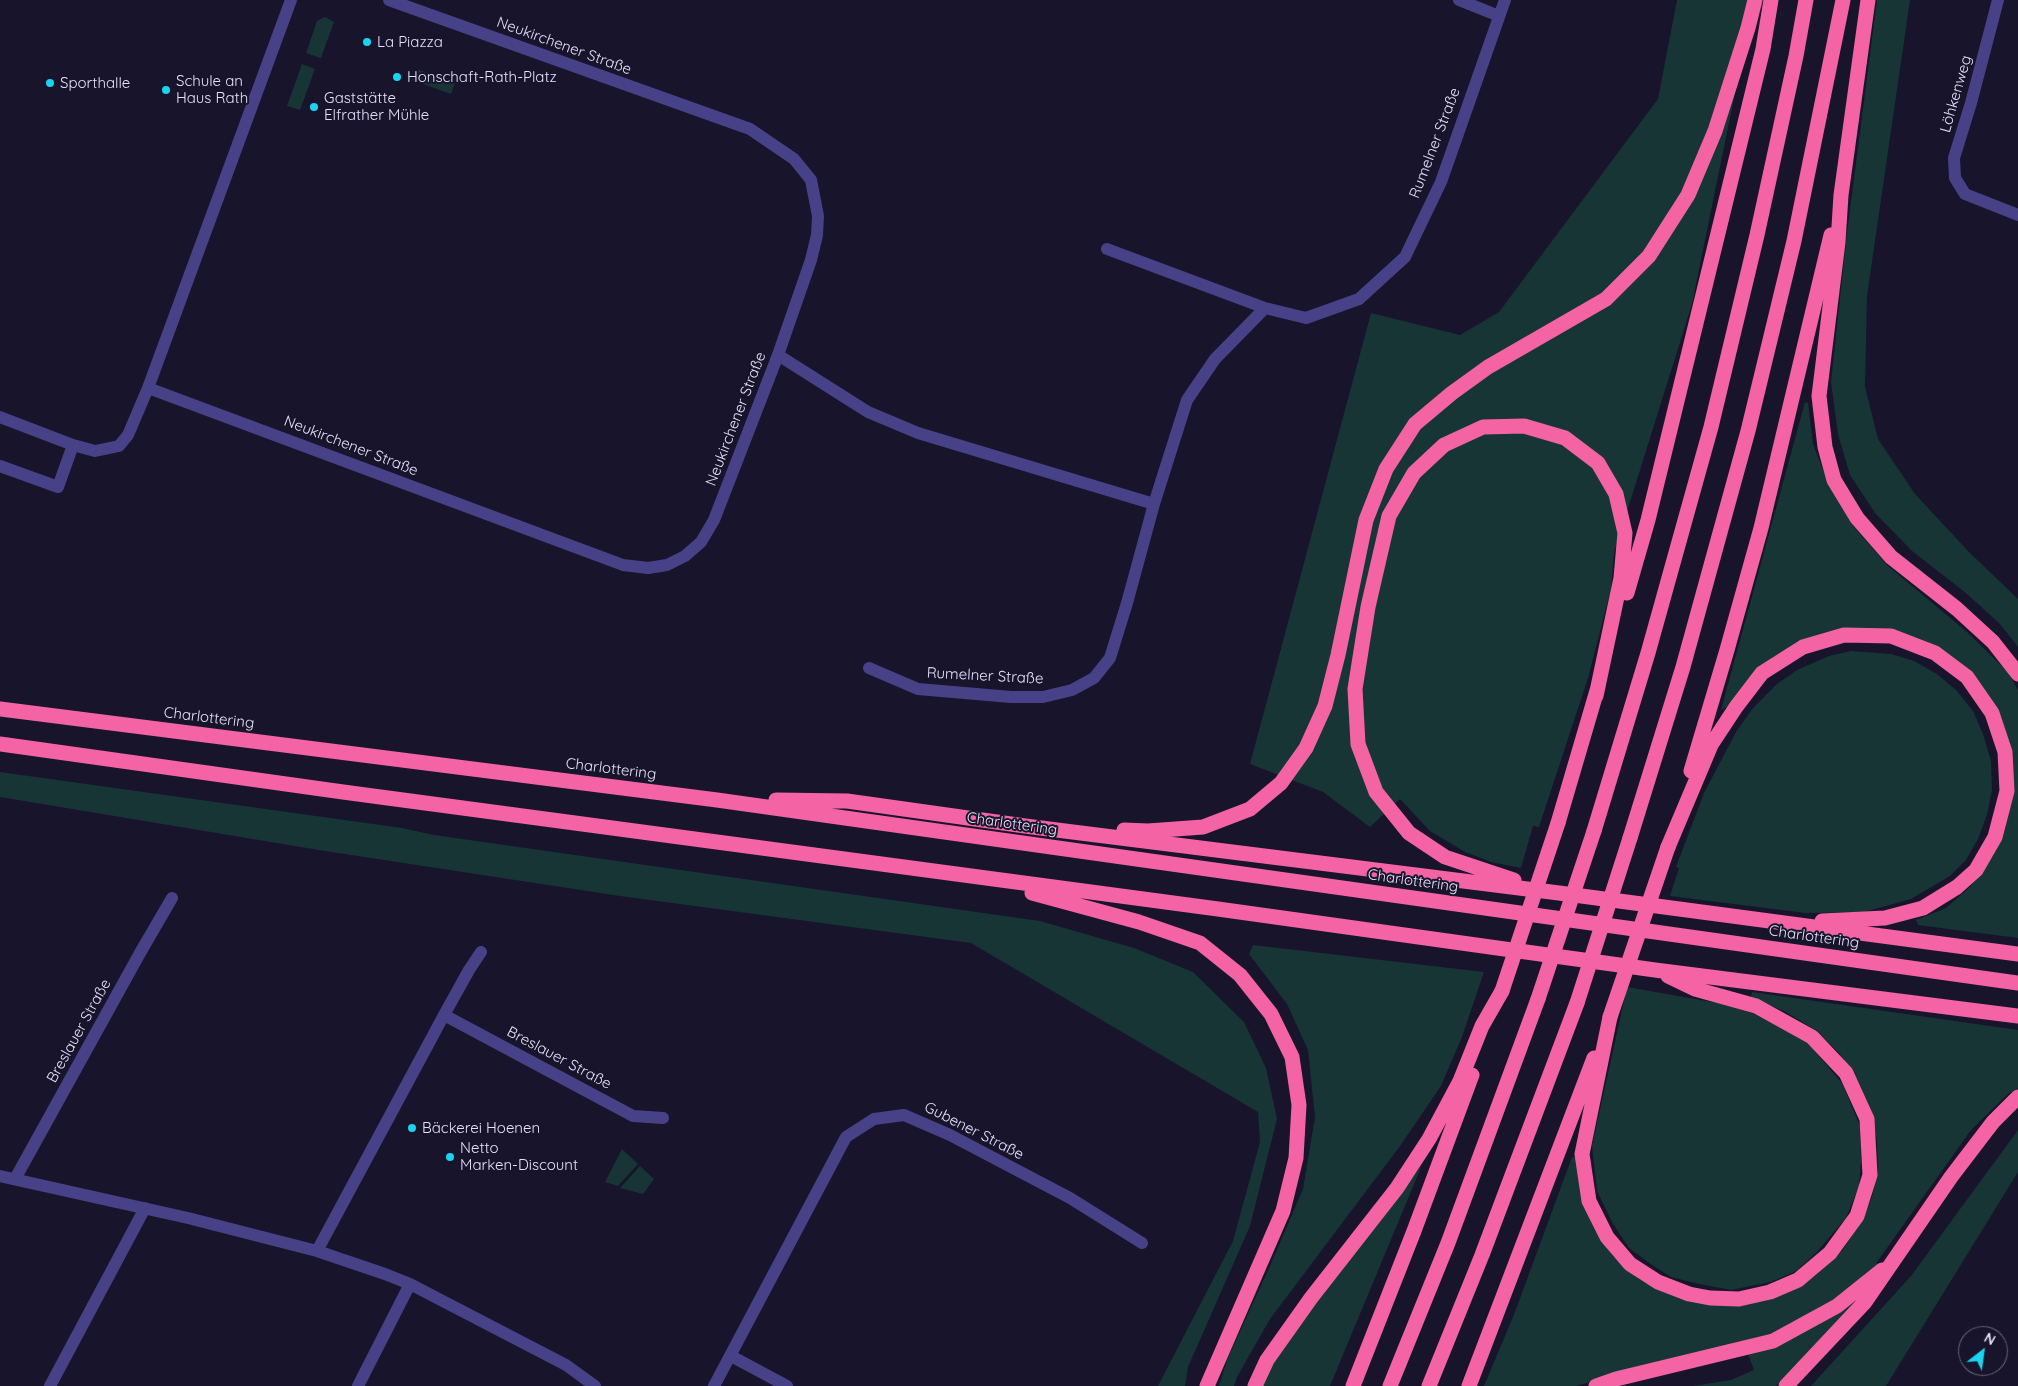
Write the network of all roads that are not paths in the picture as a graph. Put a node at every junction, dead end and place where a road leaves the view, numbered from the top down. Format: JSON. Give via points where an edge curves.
{"nodes":[{"id":1,"x":291,"y":0,"type":"edge"},
{"id":2,"x":389,"y":0,"type":"edge"},
{"id":3,"x":1459,"y":0,"type":"edge"},
{"id":4,"x":1505,"y":0,"type":"edge"},
{"id":5,"x":1755,"y":0,"type":"edge"},
{"id":6,"x":1771,"y":0,"type":"edge"},
{"id":7,"x":1806,"y":0,"type":"edge"},
{"id":8,"x":1843,"y":0,"type":"edge"},
{"id":9,"x":1868,"y":0,"type":"edge"},
{"id":10,"x":1998,"y":0,"type":"edge"},
{"id":11,"x":1499,"y":16,"type":"junction"},
{"id":12,"x":1841,"y":195,"type":"junction"},
{"id":13,"x":2018,"y":215,"type":"edge"},
{"id":14,"x":1106,"y":249,"type":"dead end"},
{"id":15,"x":1265,"y":308,"type":"junction"},
{"id":16,"x":778,"y":355,"type":"junction"},
{"id":17,"x":148,"y":388,"type":"junction"},
{"id":18,"x":0,"y":418,"type":"edge"},
{"id":19,"x":73,"y":445,"type":"junction"},
{"id":20,"x":0,"y":466,"type":"edge"},
{"id":21,"x":1154,"y":504,"type":"junction"},
{"id":22,"x":869,"y":668,"type":"dead end"},
{"id":23,"x":2018,"y":674,"type":"edge"},
{"id":24,"x":1596,"y":696,"type":"junction"},
{"id":25,"x":0,"y":709,"type":"edge"},
{"id":26,"x":0,"y":744,"type":"edge"},
{"id":27,"x":717,"y":800,"type":"junction"},
{"id":28,"x":1026,"y":826,"type":"junction"},
{"id":29,"x":1668,"y":847,"type":"junction"},
{"id":30,"x":975,"y":877,"type":"junction"},
{"id":31,"x":1558,"y":893,"type":"junction"},
{"id":32,"x":172,"y":898,"type":"dead end"},
{"id":33,"x":1791,"y":924,"type":"junction"},
{"id":34,"x":481,"y":952,"type":"dead end"},
{"id":35,"x":2018,"y":954,"type":"edge"},
{"id":36,"x":1655,"y":970,"type":"junction"},
{"id":37,"x":2018,"y":983,"type":"edge"},
{"id":38,"x":1502,"y":991,"type":"junction"},
{"id":39,"x":444,"y":1015,"type":"junction"},
{"id":40,"x":2018,"y":1016,"type":"edge"},
{"id":41,"x":1610,"y":1017,"type":"junction"},
{"id":42,"x":2018,"y":1097,"type":"edge"},
{"id":43,"x":663,"y":1118,"type":"dead end"},
{"id":44,"x":0,"y":1176,"type":"edge"},
{"id":45,"x":15,"y":1179,"type":"junction"},
{"id":46,"x":145,"y":1208,"type":"junction"},
{"id":47,"x":1142,"y":1242,"type":"dead end"},
{"id":48,"x":318,"y":1252,"type":"junction"},
{"id":49,"x":1892,"y":1262,"type":"junction"},
{"id":50,"x":410,"y":1284,"type":"junction"},
{"id":51,"x":731,"y":1356,"type":"junction"},
{"id":52,"x":50,"y":1386,"type":"edge"},
{"id":53,"x":358,"y":1386,"type":"edge"},
{"id":54,"x":596,"y":1386,"type":"edge"},
{"id":55,"x":714,"y":1386,"type":"edge"},
{"id":56,"x":787,"y":1386,"type":"edge"},
{"id":57,"x":1207,"y":1386,"type":"edge"},
{"id":58,"x":1255,"y":1386,"type":"edge"},
{"id":59,"x":1353,"y":1386,"type":"edge"},
{"id":60,"x":1390,"y":1386,"type":"edge"},
{"id":61,"x":1428,"y":1386,"type":"edge"},
{"id":62,"x":1469,"y":1386,"type":"edge"},
{"id":63,"x":1596,"y":1386,"type":"edge"},
{"id":64,"x":1786,"y":1386,"type":"edge"}],
"edges":[{"from":1,"to":17,"type":"street"},
{"from":2,"to":16,"type":"street","name":"Neukirchener Straße","via":[[750,129],[794,159],[811,180],[818,216],[817,236]]},
{"from":3,"to":11,"type":"street"},
{"from":4,"to":11,"type":"street","name":"Rumelner Straße"},
{"from":5,"to":28,"type":"highway","via":[[1715,131],[1688,195],[1649,256],[1606,299],[1488,367],[1452,393],[1415,424],[1386,469],[1366,520],[1325,706],[1306,748],[1281,783],[1250,809],[1202,826],[1148,831]]},
{"from":6,"to":24,"type":"highway","via":[[1763,49],[1648,520]]},
{"from":7,"to":60,"type":"highway","bridge":true,"via":[[1761,216],[1711,426],[1648,653],[1538,1000],[1448,1243]]},
{"from":8,"to":61,"type":"highway","bridge":true,"via":[[1794,241],[1748,431],[1683,667],[1576,1003],[1482,1255]]},
{"from":9,"to":12,"type":"highway"},
{"from":10,"to":13,"type":"street","name":"Löhkenweg","via":[[1972,103],[1954,158],[1955,178],[1965,194]]},
{"from":11,"to":15,"type":"street","name":"Rumelner Straße","via":[[1441,182],[1404,257],[1359,299],[1306,318]]},
{"from":12,"to":23,"type":"highway","via":[[1819,396],[1824,447],[1834,480],[1857,518],[1891,557],[1993,642]]},
{"from":12,"to":29,"type":"highway","via":[[1761,528]]},
{"from":14,"to":15,"type":"street","name":"Rumelner Straße"},
{"from":15,"to":21,"type":"street","name":"Rumelner Straße","via":[[1215,359],[1187,400]]},
{"from":16,"to":17,"type":"street","name":"Neukirchener Straße","via":[[714,520],[701,542],[685,556],[667,565],[648,568],[623,565]]},
{"from":16,"to":21,"type":"street","via":[[868,412],[918,433]]},
{"from":17,"to":19,"type":"street","via":[[128,436],[119,446],[95,451]]},
{"from":18,"to":19,"type":"street"},
{"from":19,"to":20,"type":"street","via":[[58,487]]},
{"from":21,"to":22,"type":"street","name":"Rumelner Straße","via":[[1110,658],[1094,678],[1072,690],[1035,697],[918,689]]},
{"from":24,"to":31,"type":"highway","via":[[1621,578],[1625,533],[1616,494],[1598,463],[1565,438],[1524,426],[1483,427],[1444,445],[1414,473],[1389,516],[1368,607],[1356,689],[1358,744],[1376,792],[1409,833],[1445,858]]},
{"from":24,"to":38,"type":"highway","bridge":true},
{"from":25,"to":27,"type":"highway","name":"Charlottering"},
{"from":26,"to":30,"type":"highway"},
{"from":27,"to":28,"type":"highway","via":[[847,801]]},
{"from":27,"to":37,"type":"highway","name":"Charlottering"},
{"from":28,"to":31,"type":"highway"},
{"from":29,"to":33,"type":"highway","via":[[1711,745],[1762,673],[1803,647],[1844,635],[1891,636],[1935,653],[1967,677],[1992,713],[2005,752],[2007,791],[1996,837],[1976,870],[1957,887],[1923,908],[1885,918]]},
{"from":29,"to":41,"type":"highway","bridge":true},
{"from":30,"to":36,"type":"highway"},
{"from":30,"to":57,"type":"highway","via":[[1139,922],[1200,943],[1240,975],[1271,1014],[1292,1057],[1299,1105],[1296,1158],[1283,1211]]},
{"from":31,"to":33,"type":"highway"},
{"from":32,"to":45,"type":"street","name":"Breslauer Straße"},
{"from":33,"to":35,"type":"highway"},
{"from":34,"to":39,"type":"street"},
{"from":36,"to":40,"type":"highway"},
{"from":36,"to":41,"type":"highway","via":[[1695,989],[1756,1006],[1812,1037],[1846,1072],[1867,1119],[1870,1175],[1857,1216],[1830,1253],[1798,1280],[1770,1292],[1740,1299],[1689,1294],[1658,1282],[1630,1264],[1607,1236],[1589,1201],[1582,1154]]},
{"from":38,"to":58,"type":"highway","via":[[1429,1139],[1398,1188],[1267,1360]]},
{"from":38,"to":59,"type":"highway"},
{"from":39,"to":43,"type":"street","name":"Breslauer Straße","via":[[633,1116]]},
{"from":39,"to":48,"type":"street"},
{"from":41,"to":62,"type":"highway"},
{"from":42,"to":49,"type":"highway","via":[[1992,1122]]},
{"from":44,"to":45,"type":"street"},
{"from":45,"to":46,"type":"street"},
{"from":46,"to":48,"type":"street"},
{"from":46,"to":52,"type":"street"},
{"from":47,"to":51,"type":"street","name":"Gubener Straße","via":[[1070,1198],[950,1136],[904,1115],[874,1119],[846,1137]]},
{"from":48,"to":50,"type":"street"},
{"from":49,"to":63,"type":"highway","via":[[1837,1306],[1773,1341]]},
{"from":49,"to":64,"type":"highway","via":[[1866,1302]]},
{"from":50,"to":53,"type":"street"},
{"from":50,"to":54,"type":"street","via":[[566,1364]]},
{"from":51,"to":55,"type":"street","name":"Gubener Straße"},
{"from":51,"to":56,"type":"street"}]}
